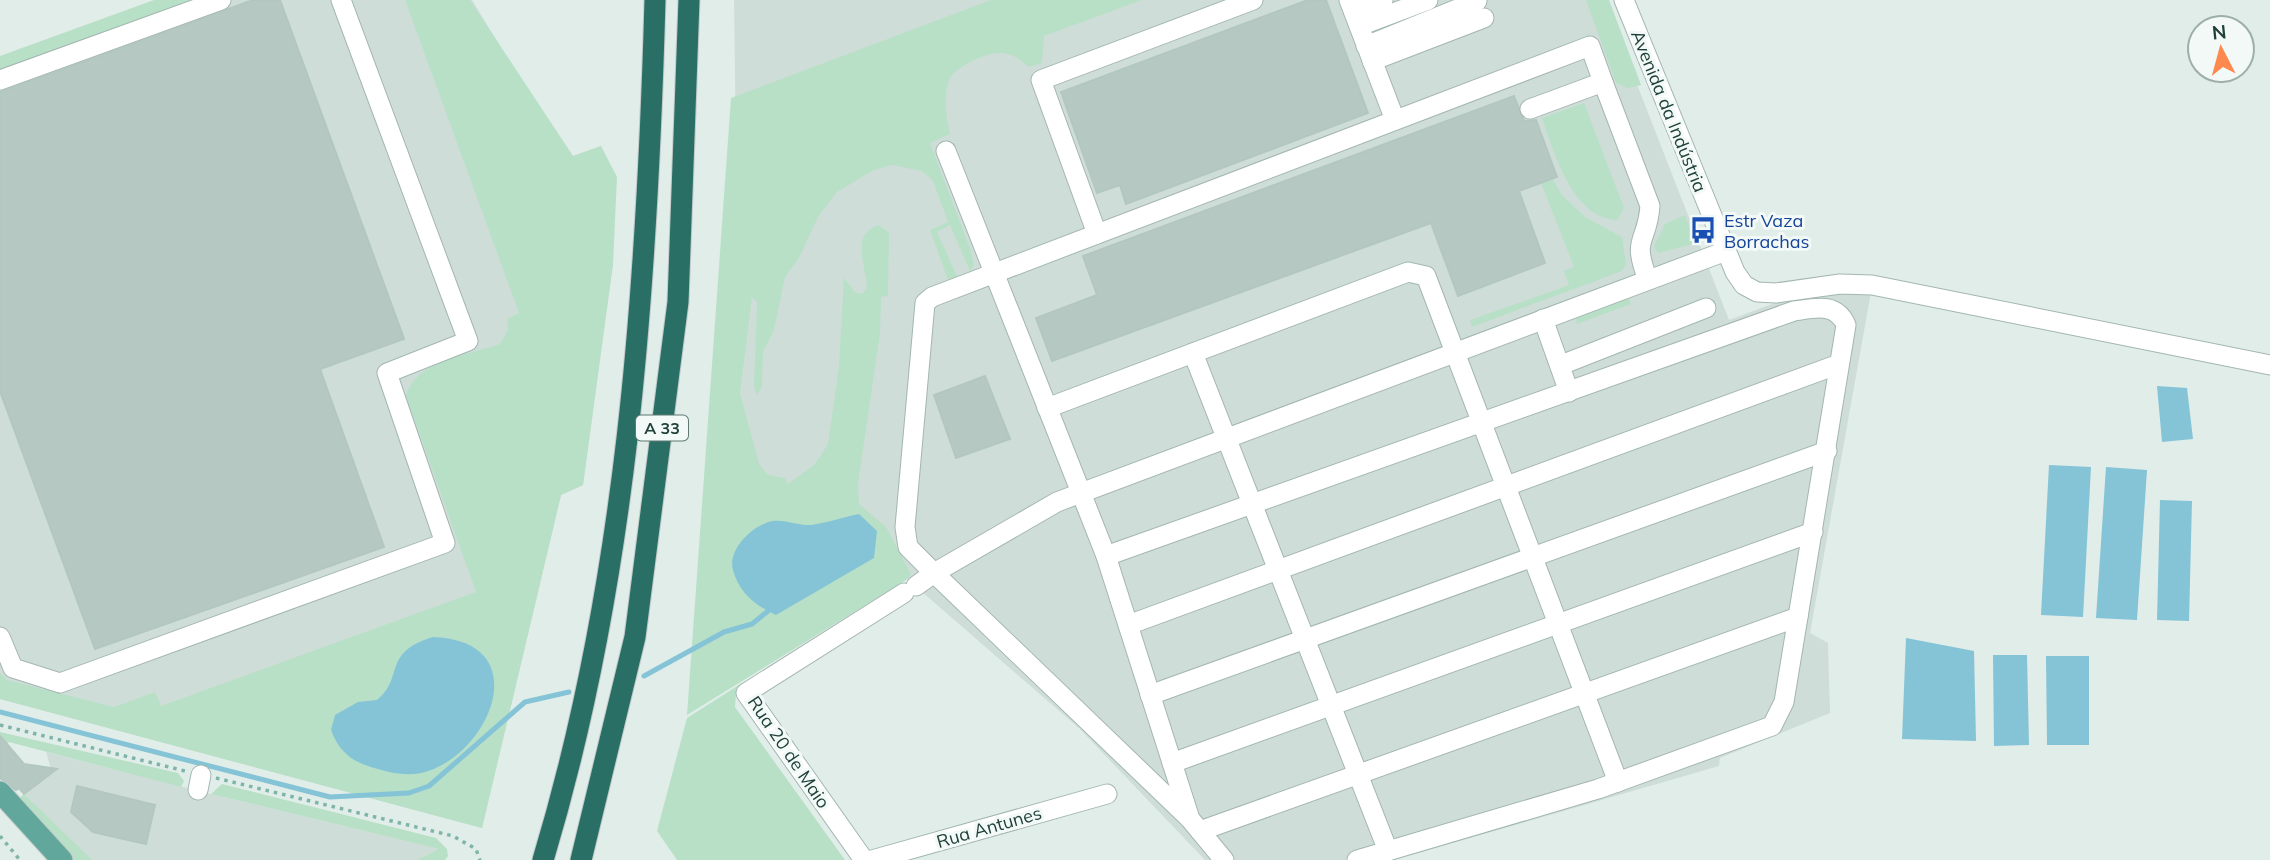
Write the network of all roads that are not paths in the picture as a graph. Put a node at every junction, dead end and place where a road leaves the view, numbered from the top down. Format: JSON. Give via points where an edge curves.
{"nodes":[{"id":1,"x":221,"y":0,"type":"edge"},
{"id":2,"x":341,"y":0,"type":"edge"},
{"id":3,"x":655,"y":0,"type":"edge"},
{"id":4,"x":689,"y":0,"type":"edge"},
{"id":5,"x":1253,"y":0,"type":"edge"},
{"id":6,"x":1383,"y":0,"type":"edge"},
{"id":7,"x":1429,"y":0,"type":"edge"},
{"id":8,"x":1624,"y":0,"type":"edge"},
{"id":9,"x":1480,"y":9,"type":"edge"},
{"id":10,"x":1354,"y":12,"type":"edge"},
{"id":11,"x":1369,"y":54,"type":"junction"},
{"id":12,"x":0,"y":80,"type":"edge"},
{"id":13,"x":1603,"y":82,"type":"junction"},
{"id":14,"x":1530,"y":110,"type":"dead end"},
{"id":15,"x":1395,"y":120,"type":"junction"},
{"id":16,"x":946,"y":151,"type":"dead end"},
{"id":17,"x":1097,"y":234,"type":"junction"},
{"id":18,"x":1726,"y":251,"type":"junction"},
{"id":19,"x":994,"y":272,"type":"junction"},
{"id":20,"x":1648,"y":280,"type":"junction"},
{"id":21,"x":1706,"y":308,"type":"dead end"},
{"id":22,"x":1543,"y":319,"type":"junction"},
{"id":23,"x":1457,"y":351,"type":"junction"},
{"id":24,"x":1193,"y":353,"type":"junction"},
{"id":25,"x":1839,"y":363,"type":"junction"},
{"id":26,"x":1561,"y":365,"type":"junction"},
{"id":27,"x":2270,"y":365,"type":"edge"},
{"id":28,"x":1569,"y":392,"type":"junction"},
{"id":29,"x":1047,"y":408,"type":"junction"},
{"id":30,"x":1484,"y":421,"type":"junction"},
{"id":31,"x":1225,"y":439,"type":"junction"},
{"id":32,"x":1827,"y":451,"type":"junction"},
{"id":33,"x":1507,"y":486,"type":"junction"},
{"id":34,"x":1081,"y":493,"type":"junction"},
{"id":35,"x":1251,"y":504,"type":"junction"},
{"id":36,"x":1813,"y":532,"type":"junction"},
{"id":37,"x":1106,"y":556,"type":"junction"},
{"id":38,"x":1531,"y":558,"type":"junction"},
{"id":39,"x":1277,"y":571,"type":"junction"},
{"id":40,"x":934,"y":573,"type":"junction"},
{"id":41,"x":1798,"y":617,"type":"junction"},
{"id":42,"x":1128,"y":625,"type":"junction"},
{"id":43,"x":1556,"y":625,"type":"junction"},
{"id":44,"x":0,"y":637,"type":"edge"},
{"id":45,"x":1304,"y":639,"type":"junction"},
{"id":46,"x":1584,"y":694,"type":"junction"},
{"id":47,"x":1150,"y":695,"type":"junction"},
{"id":48,"x":1331,"y":706,"type":"junction"},
{"id":49,"x":1172,"y":763,"type":"junction"},
{"id":50,"x":1358,"y":775,"type":"junction"},
{"id":51,"x":1618,"y":782,"type":"junction"},
{"id":52,"x":0,"y":792,"type":"edge"},
{"id":53,"x":1107,"y":794,"type":"dead end"},
{"id":54,"x":0,"y":806,"type":"edge"},
{"id":55,"x":1195,"y":825,"type":"junction"},
{"id":56,"x":1388,"y":851,"type":"junction"},
{"id":57,"x":545,"y":854,"type":"edge"},
{"id":58,"x":582,"y":855,"type":"edge"},
{"id":59,"x":44,"y":860,"type":"edge"},
{"id":60,"x":62,"y":860,"type":"edge"},
{"id":61,"x":864,"y":860,"type":"edge"},
{"id":62,"x":872,"y":860,"type":"edge"},
{"id":63,"x":1224,"y":860,"type":"edge"},
{"id":64,"x":1357,"y":860,"type":"edge"}],
"edges":[{"from":1,"to":12,"type":"street"},
{"from":2,"to":44,"type":"street","via":[[468,341],[387,373],[445,543],[60,683],[13,668]]},
{"from":3,"to":57,"type":"highway","number":"A 33","via":[[650,186],[605,601]]},
{"from":4,"to":58,"type":"highway","number":"A 33","via":[[674,329],[635,637]]},
{"from":5,"to":17,"type":"street","via":[[1041,79]]},
{"from":6,"to":10,"type":"street"},
{"from":7,"to":10,"type":"street"},
{"from":8,"to":18,"type":"street","name":"Avenida da Indústria"},
{"from":9,"to":11,"type":"street"},
{"from":10,"to":11,"type":"street"},
{"from":11,"to":15,"type":"street"},
{"from":13,"to":14,"type":"street"},
{"from":13,"to":15,"type":"street","via":[[1590,46]]},
{"from":13,"to":20,"type":"street","via":[[1650,206],[1638,246]]},
{"from":15,"to":17,"type":"street"},
{"from":16,"to":19,"type":"street"},
{"from":17,"to":19,"type":"street"},
{"from":18,"to":20,"type":"street"},
{"from":18,"to":27,"type":"street","name":"Avenida da Indústria","via":[[1744,285],[1757,292],[1872,285]]},
{"from":19,"to":29,"type":"street"},
{"from":19,"to":40,"type":"street","via":[[925,303],[905,527],[908,547]]},
{"from":20,"to":22,"type":"street"},
{"from":21,"to":26,"type":"street"},
{"from":22,"to":23,"type":"street"},
{"from":22,"to":26,"type":"street"},
{"from":23,"to":24,"type":"street","via":[[1426,276],[1408,272]]},
{"from":23,"to":30,"type":"street"},
{"from":23,"to":31,"type":"street"},
{"from":24,"to":29,"type":"street"},
{"from":24,"to":31,"type":"street"},
{"from":25,"to":28,"type":"street","via":[[1846,325],[1835,311],[1818,307],[1794,311]]},
{"from":25,"to":32,"type":"street"},
{"from":25,"to":33,"type":"street"},
{"from":26,"to":28,"type":"street"},
{"from":28,"to":30,"type":"street"},
{"from":29,"to":34,"type":"street"},
{"from":30,"to":33,"type":"street"},
{"from":30,"to":35,"type":"street"},
{"from":31,"to":34,"type":"street"},
{"from":31,"to":35,"type":"street"},
{"from":32,"to":36,"type":"street"},
{"from":32,"to":38,"type":"street"},
{"from":33,"to":38,"type":"street"},
{"from":33,"to":39,"type":"street"},
{"from":34,"to":37,"type":"street"},
{"from":34,"to":40,"type":"street","via":[[1057,502]]},
{"from":35,"to":37,"type":"street"},
{"from":35,"to":39,"type":"street"},
{"from":36,"to":41,"type":"street"},
{"from":36,"to":43,"type":"street"},
{"from":37,"to":42,"type":"street"},
{"from":38,"to":43,"type":"street"},
{"from":38,"to":45,"type":"street"},
{"from":39,"to":42,"type":"street"},
{"from":39,"to":45,"type":"street"},
{"from":40,"to":55,"type":"street"},
{"from":40,"to":61,"type":"street","name":"Rua 20 de Maio","via":[[746,693]]},
{"from":41,"to":46,"type":"street"},
{"from":41,"to":51,"type":"street","via":[[1784,702],[1772,726]]},
{"from":42,"to":47,"type":"street"},
{"from":43,"to":46,"type":"street"},
{"from":43,"to":48,"type":"street"},
{"from":45,"to":47,"type":"street"},
{"from":45,"to":48,"type":"street"},
{"from":46,"to":50,"type":"street"},
{"from":46,"to":51,"type":"street"},
{"from":47,"to":49,"type":"street"},
{"from":48,"to":49,"type":"street"},
{"from":48,"to":50,"type":"street"},
{"from":49,"to":55,"type":"street"},
{"from":50,"to":55,"type":"street"},
{"from":50,"to":56,"type":"street"},
{"from":51,"to":56,"type":"street"},
{"from":52,"to":60,"type":"main road"},
{"from":53,"to":62,"type":"street","name":"Rua Antunes"},
{"from":54,"to":59,"type":"main road"},
{"from":55,"to":63,"type":"street"},
{"from":56,"to":64,"type":"street"}]}
